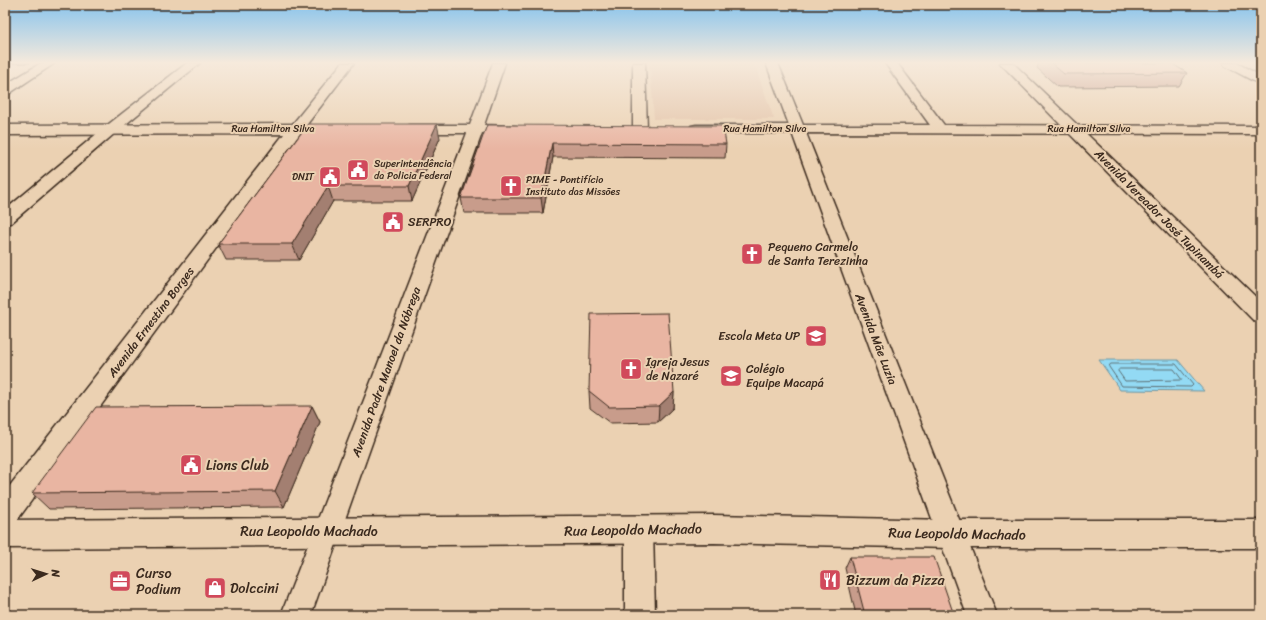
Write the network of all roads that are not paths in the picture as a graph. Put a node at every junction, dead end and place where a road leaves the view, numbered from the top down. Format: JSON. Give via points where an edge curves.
{"nodes":[{"id":1,"x":158,"y":92,"type":"edge"},
{"id":2,"x":329,"y":92,"type":"edge"},
{"id":3,"x":489,"y":92,"type":"edge"},
{"id":4,"x":639,"y":92,"type":"edge"},
{"id":5,"x":783,"y":92,"type":"edge"},
{"id":6,"x":912,"y":92,"type":"edge"},
{"id":7,"x":1035,"y":92,"type":"edge"},
{"id":8,"x":796,"y":128,"type":"junction"},
{"id":9,"x":304,"y":129,"type":"junction"},
{"id":10,"x":398,"y":129,"type":"edge"},
{"id":11,"x":476,"y":129,"type":"junction"},
{"id":12,"x":523,"y":129,"type":"edge"},
{"id":13,"x":656,"y":129,"type":"edge"},
{"id":14,"x":679,"y":129,"type":"edge"},
{"id":15,"x":940,"y":129,"type":"junction"},
{"id":16,"x":1073,"y":129,"type":"junction"},
{"id":17,"x":5,"y":130,"type":"edge"},
{"id":18,"x":110,"y":130,"type":"junction"},
{"id":19,"x":624,"y":130,"type":"edge"},
{"id":20,"x":640,"y":130,"type":"junction"},
{"id":21,"x":1261,"y":130,"type":"edge"},
{"id":22,"x":5,"y":219,"type":"edge"},
{"id":23,"x":1261,"y":315,"type":"edge"},
{"id":24,"x":5,"y":514,"type":"edge"},
{"id":25,"x":638,"y":529,"type":"junction"},
{"id":26,"x":328,"y":530,"type":"junction"},
{"id":27,"x":5,"y":534,"type":"edge"},
{"id":28,"x":950,"y":534,"type":"junction"},
{"id":29,"x":1261,"y":534,"type":"edge"},
{"id":30,"x":296,"y":615,"type":"edge"},
{"id":31,"x":640,"y":615,"type":"edge"},
{"id":32,"x":982,"y":615,"type":"edge"}],
"edges":[{"from":1,"to":18,"type":"street"},
{"from":2,"to":9,"type":"street"},
{"from":3,"to":11,"type":"street","name":"Avenida Padre Manoel da Nóbrega"},
{"from":4,"to":20,"type":"street"},
{"from":5,"to":8,"type":"street","name":"Avenida Mãe Luzia"},
{"from":6,"to":15,"type":"street"},
{"from":7,"to":16,"type":"street","name":"Avenida Vereador José Tupinambá"},
{"from":8,"to":14,"type":"street","name":"Rua Hamilton Silva"},
{"from":8,"to":15,"type":"street","name":"Rua Hamilton Silva"},
{"from":8,"to":28,"type":"street","name":"Avenida Mãe Luzia"},
{"from":9,"to":18,"type":"street","name":"Rua Hamilton Silva"},
{"from":9,"to":24,"type":"street","name":"Avenida Ernestino Borges"},
{"from":10,"to":11,"type":"street"},
{"from":11,"to":12,"type":"street"},
{"from":11,"to":26,"type":"street","name":"Avenida Padre Manoel da Nóbrega"},
{"from":13,"to":20,"type":"street"},
{"from":15,"to":16,"type":"street","name":"Rua Hamilton Silva"},
{"from":16,"to":21,"type":"street","name":"Rua Hamilton Silva"},
{"from":16,"to":23,"type":"street","name":"Avenida Vereador José Tupinambá"},
{"from":17,"to":18,"type":"street","name":"Rua Hamilton Silva"},
{"from":18,"to":22,"type":"street"},
{"from":19,"to":20,"type":"street"},
{"from":25,"to":26,"type":"street","name":"Rua Leopoldo Machado"},
{"from":25,"to":28,"type":"street","name":"Rua Leopoldo Machado"},
{"from":25,"to":31,"type":"street"},
{"from":26,"to":27,"type":"street","name":"Rua Leopoldo Machado"},
{"from":26,"to":30,"type":"street","name":"Avenida Padre Manoel da Nóbrega"},
{"from":28,"to":29,"type":"street","name":"Rua Leopoldo Machado"},
{"from":28,"to":32,"type":"street","name":"Avenida Mãe Luzia"}]}
